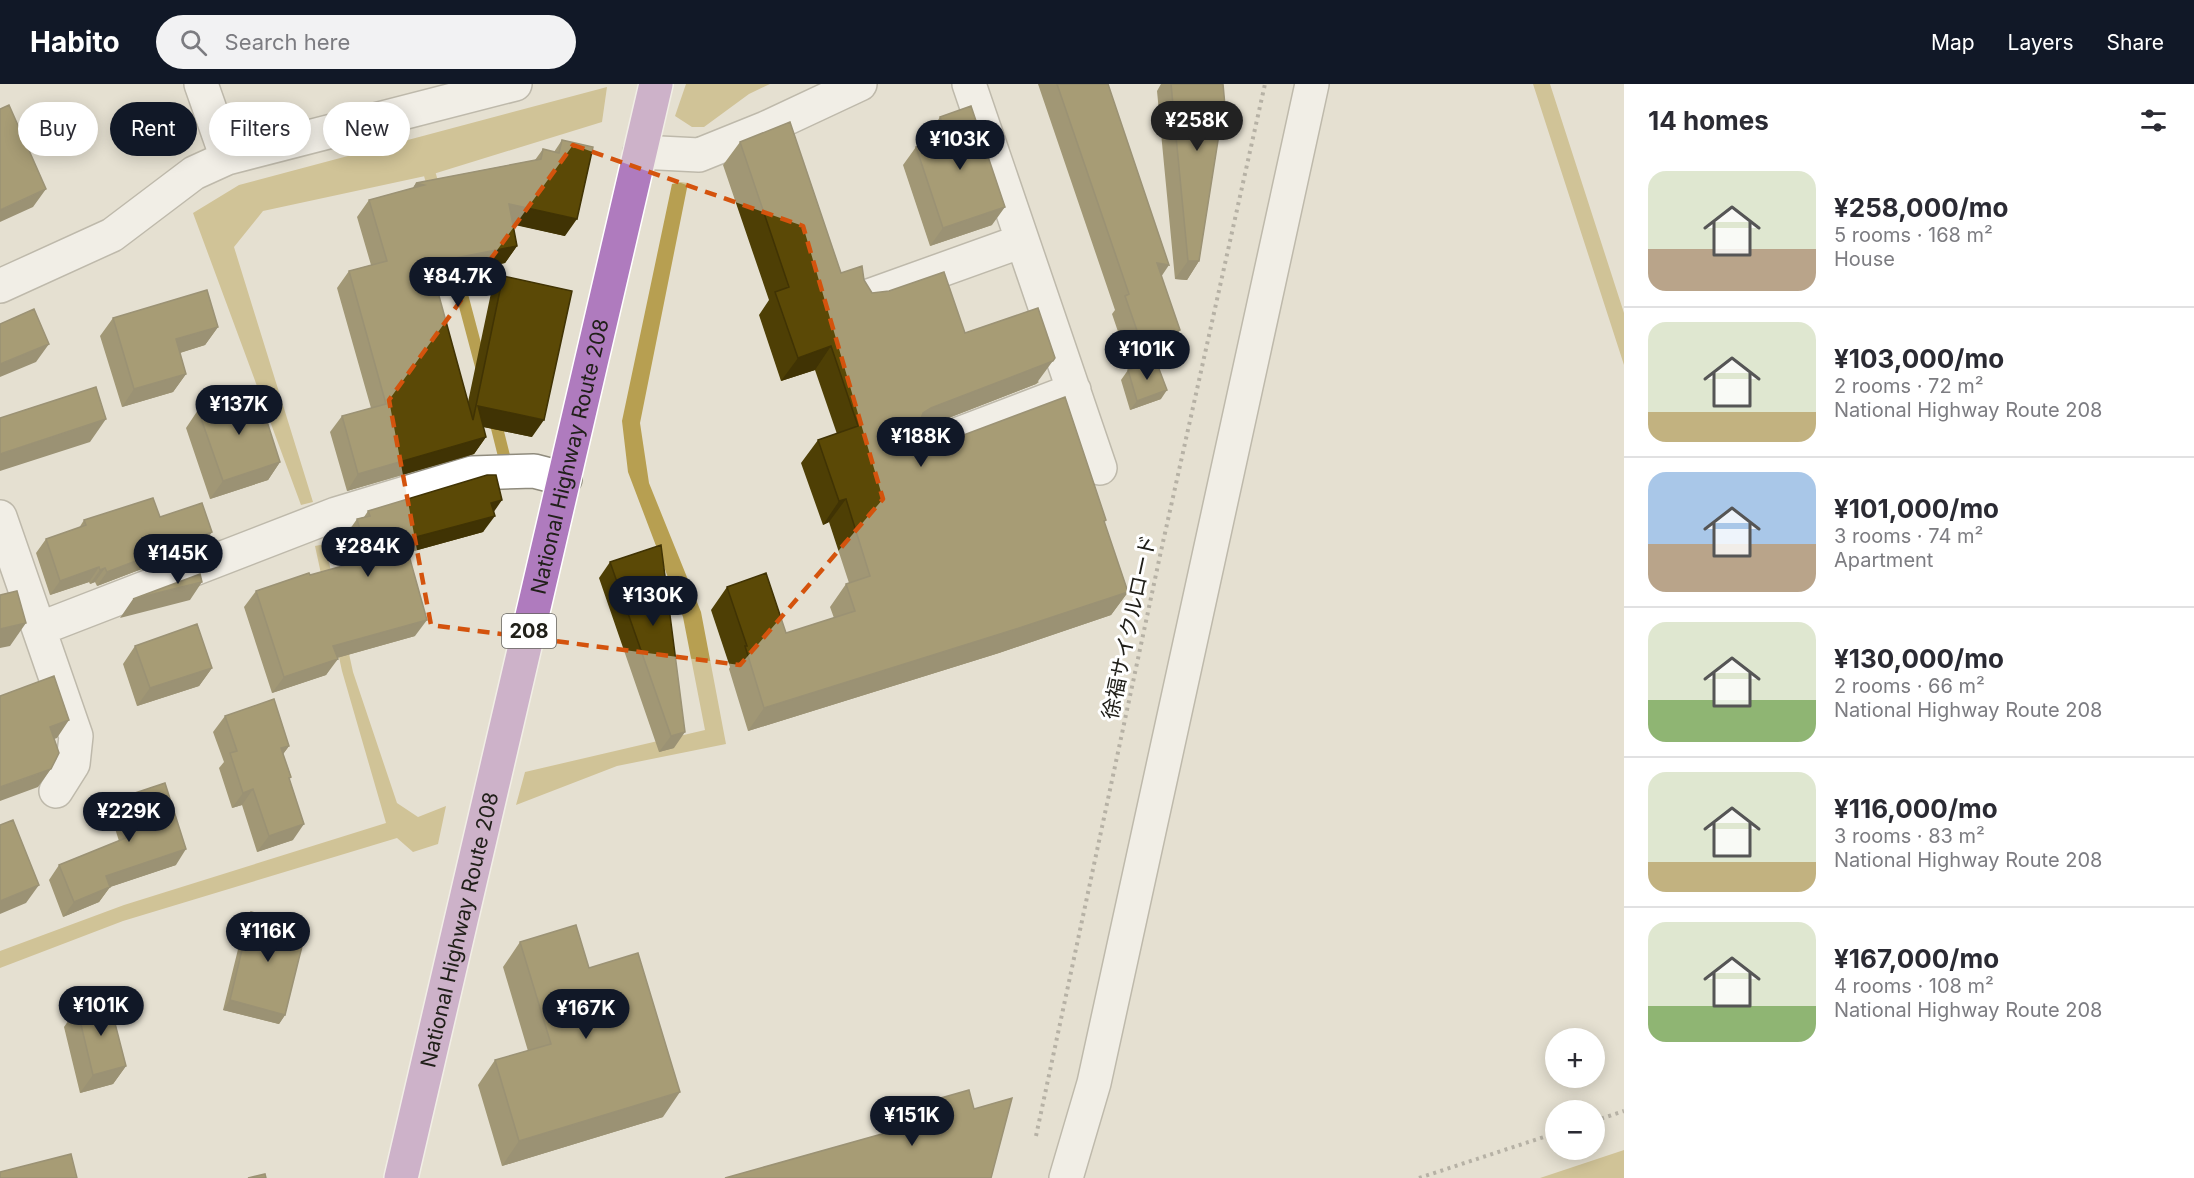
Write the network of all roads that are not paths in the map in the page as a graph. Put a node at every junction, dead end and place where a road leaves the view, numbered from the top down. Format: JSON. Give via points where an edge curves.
{"nodes":[{"id":1,"x":201,"y":84,"type":"edge"},
{"id":2,"x":515,"y":84,"type":"edge"},
{"id":3,"x":656,"y":84,"type":"edge"},
{"id":4,"x":860,"y":84,"type":"edge"},
{"id":5,"x":969,"y":84,"type":"edge"},
{"id":6,"x":1312,"y":84,"type":"edge"},
{"id":7,"x":640,"y":152,"type":"junction"},
{"id":8,"x":227,"y":158,"type":"junction"},
{"id":9,"x":1022,"y":241,"type":"junction"},
{"id":10,"x":0,"y":286,"type":"edge"},
{"id":11,"x":866,"y":297,"type":"edge"},
{"id":12,"x":1074,"y":390,"type":"junction"},
{"id":13,"x":922,"y":447,"type":"edge"},
{"id":14,"x":1100,"y":468,"type":"dead end"},
{"id":15,"x":565,"y":478,"type":"junction"},
{"id":16,"x":0,"y":517,"type":"edge"},
{"id":17,"x":39,"y":629,"type":"junction"},
{"id":18,"x":56,"y":791,"type":"dead end"},
{"id":19,"x":401,"y":1178,"type":"edge"},
{"id":20,"x":1066,"y":1178,"type":"edge"}],
"edges":[{"from":1,"to":8,"type":"street"},
{"from":2,"to":8,"type":"street"},
{"from":3,"to":7,"type":"highway","name":"National Highway Route 208","number":"208"},
{"from":4,"to":7,"type":"street","via":[[699,155]]},
{"from":5,"to":9,"type":"street"},
{"from":6,"to":20,"type":"street","via":[[1094,1083]]},
{"from":7,"to":15,"type":"highway","name":"National Highway Route 208","number":"208"},
{"from":8,"to":10,"type":"street","via":[[194,172],[112,235]]},
{"from":9,"to":11,"type":"street"},
{"from":9,"to":12,"type":"street"},
{"from":12,"to":13,"type":"street"},
{"from":12,"to":14,"type":"street"},
{"from":15,"to":17,"type":"street","via":[[534,471],[472,473],[336,514]]},
{"from":15,"to":19,"type":"highway","name":"National Highway Route 208","number":"208"},
{"from":16,"to":17,"type":"street"},
{"from":17,"to":18,"type":"street","via":[[76,736],[73,764]]}]}
